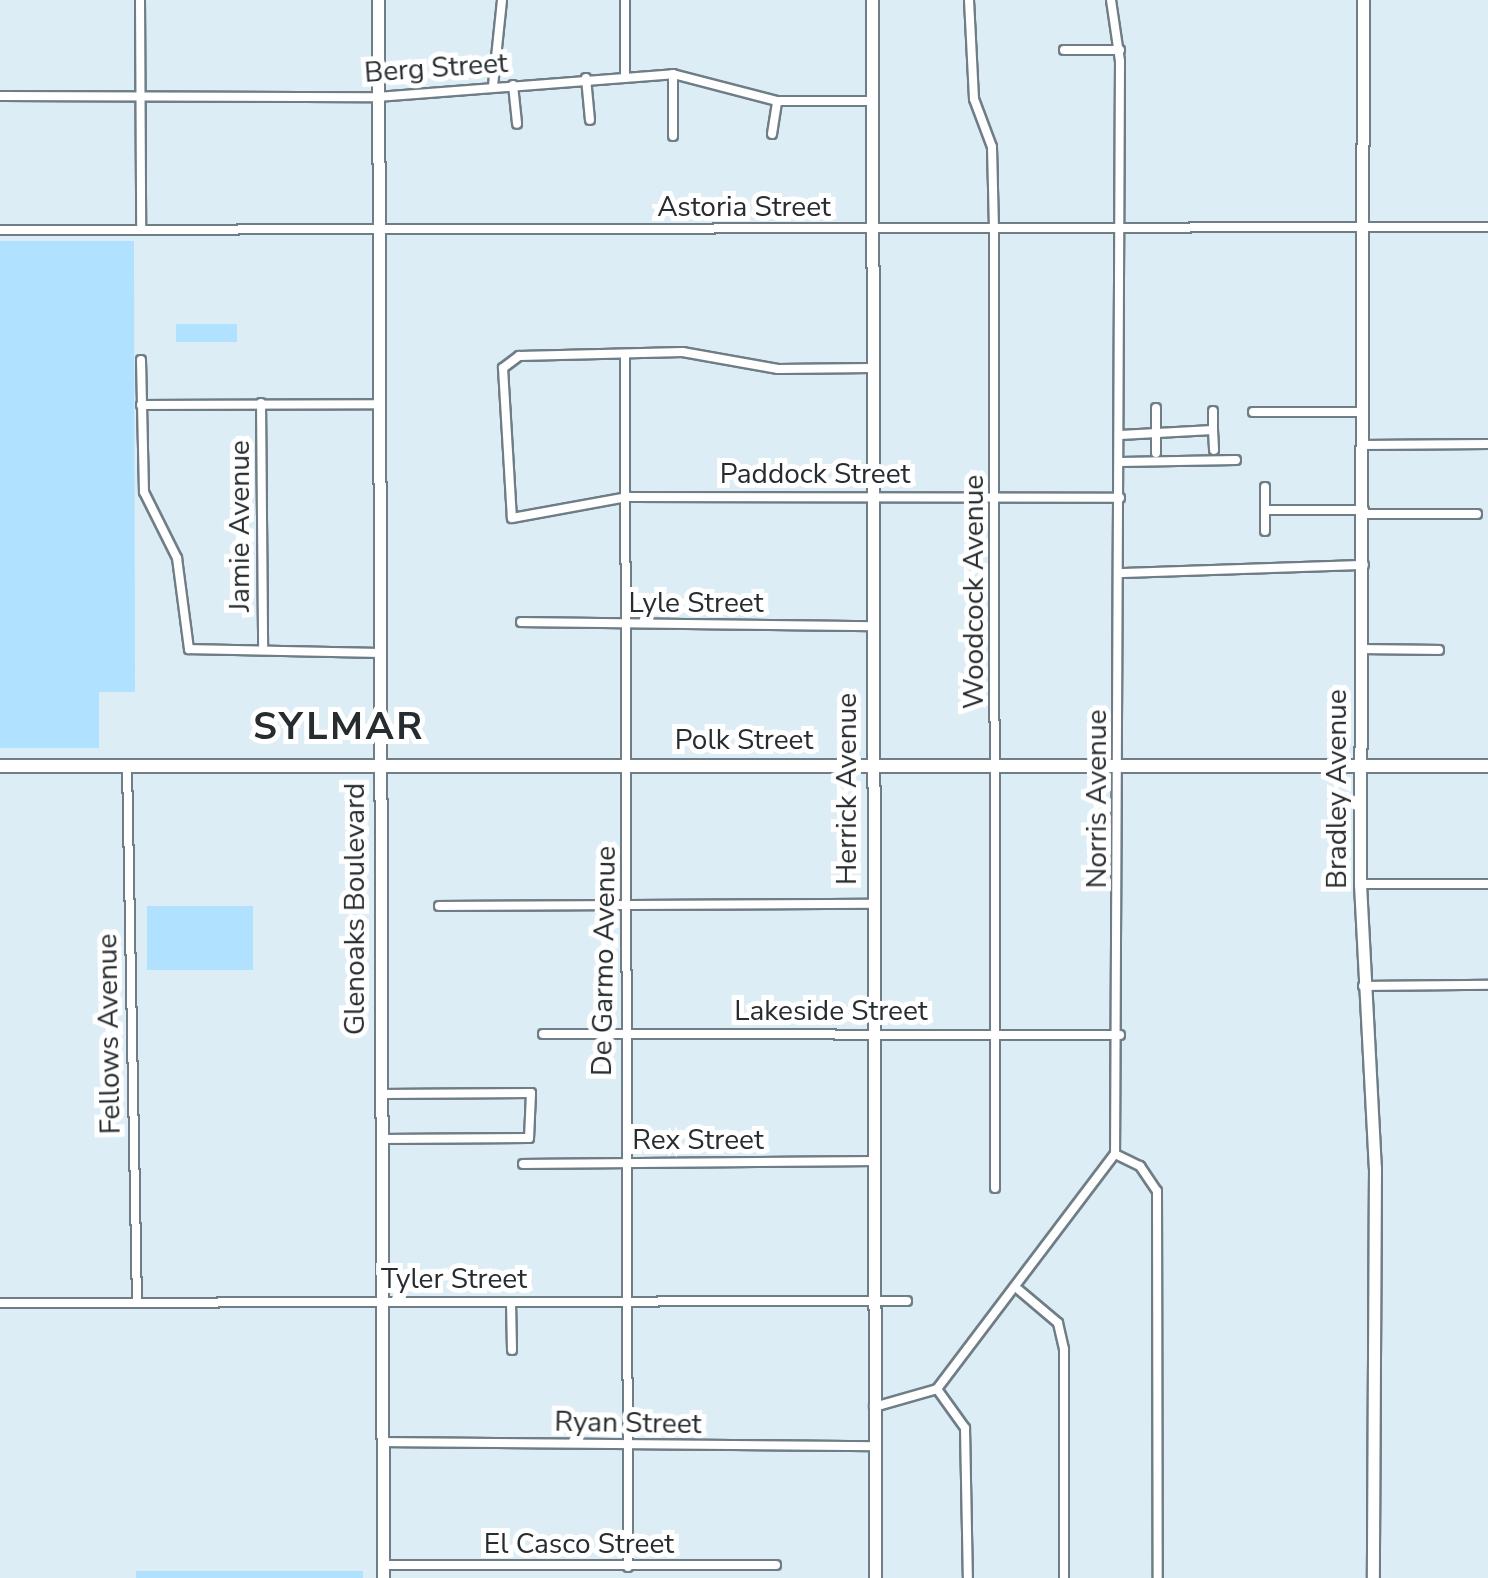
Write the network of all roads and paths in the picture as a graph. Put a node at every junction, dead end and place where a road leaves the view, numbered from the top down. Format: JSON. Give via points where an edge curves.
{"nodes":[{"id":1,"x":140,"y":0,"type":"edge"},
{"id":2,"x":378,"y":0,"type":"edge"},
{"id":3,"x":502,"y":0,"type":"edge"},
{"id":4,"x":625,"y":0,"type":"edge"},
{"id":5,"x":872,"y":0,"type":"edge"},
{"id":6,"x":968,"y":0,"type":"edge"},
{"id":7,"x":1111,"y":0,"type":"edge"},
{"id":8,"x":1363,"y":0,"type":"edge"},
{"id":9,"x":1064,"y":50,"type":"dead end"},
{"id":10,"x":1120,"y":50,"type":"junction"},
{"id":11,"x":673,"y":74,"type":"junction"},
{"id":12,"x":625,"y":76,"type":"junction"},
{"id":13,"x":586,"y":78,"type":"junction"},
{"id":14,"x":512,"y":85,"type":"junction"},
{"id":15,"x":493,"y":86,"type":"junction"},
{"id":16,"x":142,"y":95,"type":"junction"},
{"id":17,"x":0,"y":96,"type":"edge"},
{"id":18,"x":377,"y":97,"type":"junction"},
{"id":19,"x":777,"y":100,"type":"junction"},
{"id":20,"x":871,"y":101,"type":"junction"},
{"id":21,"x":590,"y":120,"type":"dead end"},
{"id":22,"x":518,"y":124,"type":"dead end"},
{"id":23,"x":772,"y":134,"type":"dead end"},
{"id":24,"x":673,"y":136,"type":"dead end"},
{"id":25,"x":1120,"y":226,"type":"junction"},
{"id":26,"x":1488,"y":227,"type":"edge"},
{"id":27,"x":140,"y":228,"type":"junction"},
{"id":28,"x":378,"y":228,"type":"junction"},
{"id":29,"x":994,"y":228,"type":"junction"},
{"id":30,"x":1362,"y":228,"type":"junction"},
{"id":31,"x":0,"y":230,"type":"edge"},
{"id":32,"x":872,"y":230,"type":"junction"},
{"id":33,"x":625,"y":354,"type":"junction"},
{"id":34,"x":141,"y":360,"type":"dead end"},
{"id":35,"x":872,"y":368,"type":"junction"},
{"id":36,"x":261,"y":402,"type":"junction"},
{"id":37,"x":378,"y":404,"type":"junction"},
{"id":38,"x":140,"y":406,"type":"junction"},
{"id":39,"x":1156,"y":408,"type":"dead end"},
{"id":40,"x":1213,"y":411,"type":"dead end"},
{"id":41,"x":1253,"y":412,"type":"dead end"},
{"id":42,"x":1362,"y":412,"type":"junction"},
{"id":43,"x":1213,"y":430,"type":"junction"},
{"id":44,"x":1120,"y":435,"type":"junction"},
{"id":45,"x":1156,"y":436,"type":"junction"},
{"id":46,"x":1488,"y":444,"type":"edge"},
{"id":47,"x":1362,"y":445,"type":"junction"},
{"id":48,"x":1214,"y":450,"type":"dead end"},
{"id":49,"x":1156,"y":453,"type":"dead end"},
{"id":50,"x":1236,"y":460,"type":"dead end"},
{"id":51,"x":1120,"y":462,"type":"junction"},
{"id":52,"x":1265,"y":488,"type":"dead end"},
{"id":53,"x":996,"y":494,"type":"junction"},
{"id":54,"x":628,"y":497,"type":"junction"},
{"id":55,"x":871,"y":497,"type":"junction"},
{"id":56,"x":1120,"y":498,"type":"junction"},
{"id":57,"x":1265,"y":510,"type":"junction"},
{"id":58,"x":1364,"y":512,"type":"junction"},
{"id":59,"x":1477,"y":514,"type":"dead end"},
{"id":60,"x":1265,"y":531,"type":"dead end"},
{"id":61,"x":1364,"y":564,"type":"junction"},
{"id":62,"x":1120,"y":574,"type":"junction"},
{"id":63,"x":522,"y":622,"type":"dead end"},
{"id":64,"x":628,"y":625,"type":"junction"},
{"id":65,"x":871,"y":626,"type":"junction"},
{"id":66,"x":263,"y":648,"type":"junction"},
{"id":67,"x":1363,"y":649,"type":"junction"},
{"id":68,"x":1439,"y":650,"type":"dead end"},
{"id":69,"x":378,"y":653,"type":"junction"},
{"id":70,"x":127,"y":764,"type":"junction"},
{"id":71,"x":873,"y":764,"type":"junction"},
{"id":72,"x":996,"y":764,"type":"junction"},
{"id":73,"x":379,"y":765,"type":"junction"},
{"id":74,"x":0,"y":766,"type":"edge"},
{"id":75,"x":626,"y":766,"type":"junction"},
{"id":76,"x":1116,"y":766,"type":"junction"},
{"id":77,"x":1362,"y":766,"type":"junction"},
{"id":78,"x":1488,"y":766,"type":"edge"},
{"id":79,"x":1360,"y":884,"type":"junction"},
{"id":80,"x":1488,"y":884,"type":"edge"},
{"id":81,"x":872,"y":904,"type":"junction"},
{"id":82,"x":628,"y":905,"type":"junction"},
{"id":83,"x":438,"y":906,"type":"dead end"},
{"id":84,"x":1488,"y":985,"type":"edge"},
{"id":85,"x":1363,"y":986,"type":"junction"},
{"id":86,"x":997,"y":1032,"type":"junction"},
{"id":87,"x":543,"y":1034,"type":"dead end"},
{"id":88,"x":627,"y":1034,"type":"junction"},
{"id":89,"x":873,"y":1034,"type":"junction"},
{"id":90,"x":1120,"y":1035,"type":"junction"},
{"id":91,"x":381,"y":1094,"type":"junction"},
{"id":92,"x":381,"y":1140,"type":"junction"},
{"id":93,"x":1115,"y":1154,"type":"junction"},
{"id":94,"x":872,"y":1161,"type":"junction"},
{"id":95,"x":623,"y":1163,"type":"junction"},
{"id":96,"x":524,"y":1164,"type":"dead end"},
{"id":97,"x":995,"y":1188,"type":"dead end"},
{"id":98,"x":1020,"y":1290,"type":"junction"},
{"id":99,"x":875,"y":1301,"type":"junction"},
{"id":100,"x":907,"y":1301,"type":"dead end"},
{"id":101,"x":137,"y":1302,"type":"junction"},
{"id":102,"x":379,"y":1302,"type":"junction"},
{"id":103,"x":512,"y":1302,"type":"junction"},
{"id":104,"x":627,"y":1302,"type":"junction"},
{"id":105,"x":0,"y":1303,"type":"edge"},
{"id":106,"x":512,"y":1350,"type":"dead end"},
{"id":107,"x":937,"y":1389,"type":"junction"},
{"id":108,"x":874,"y":1407,"type":"junction"},
{"id":109,"x":382,"y":1442,"type":"junction"},
{"id":110,"x":626,"y":1446,"type":"junction"},
{"id":111,"x":875,"y":1446,"type":"junction"},
{"id":112,"x":776,"y":1565,"type":"dead end"},
{"id":113,"x":579,"y":1566,"type":"junction"},
{"id":114,"x":628,"y":1568,"type":"junction"},
{"id":115,"x":383,"y":1572,"type":"edge"},
{"id":116,"x":579,"y":1578,"type":"edge"},
{"id":117,"x":875,"y":1578,"type":"edge"},
{"id":118,"x":968,"y":1578,"type":"edge"},
{"id":119,"x":1064,"y":1578,"type":"edge"},
{"id":120,"x":1158,"y":1578,"type":"edge"},
{"id":121,"x":1373,"y":1578,"type":"edge"}],
"edges":[{"from":1,"to":16,"type":"street"},
{"from":2,"to":18,"type":"street","name":"Glenoaks Boulevard"},
{"from":3,"to":15,"type":"street"},
{"from":4,"to":12,"type":"street"},
{"from":5,"to":20,"type":"street","name":"Herrick Avenue"},
{"from":6,"to":29,"type":"street","name":"Woodcock Avenue","via":[[974,100],[992,147]]},
{"from":7,"to":10,"type":"street","name":"Norris Avenue"},
{"from":8,"to":30,"type":"street","name":"Bradley Avenue"},
{"from":9,"to":10,"type":"street"},
{"from":10,"to":25,"type":"street","name":"Norris Avenue"},
{"from":11,"to":12,"type":"street","name":"Berg Street"},
{"from":11,"to":19,"type":"street","name":"Berg Street"},
{"from":11,"to":24,"type":"street"},
{"from":12,"to":13,"type":"street","name":"Berg Street"},
{"from":13,"to":14,"type":"street","name":"Berg Street"},
{"from":13,"to":21,"type":"street"},
{"from":14,"to":15,"type":"street","name":"Berg Street"},
{"from":14,"to":22,"type":"street"},
{"from":15,"to":18,"type":"street","name":"Berg Street"},
{"from":16,"to":17,"type":"street","name":"Berg Street"},
{"from":16,"to":18,"type":"street","name":"Berg Street"},
{"from":16,"to":27,"type":"street"},
{"from":18,"to":28,"type":"street","name":"Glenoaks Boulevard"},
{"from":19,"to":20,"type":"street","name":"Berg Street"},
{"from":19,"to":23,"type":"street"},
{"from":20,"to":32,"type":"street","name":"Herrick Avenue"},
{"from":25,"to":29,"type":"street","name":"Astoria Street"},
{"from":25,"to":30,"type":"street","name":"Astoria Street"},
{"from":25,"to":44,"type":"street","name":"Norris Avenue"},
{"from":26,"to":30,"type":"street","name":"Astoria Street"},
{"from":27,"to":28,"type":"street","name":"Astoria Street"},
{"from":27,"to":31,"type":"street","name":"Astoria Street"},
{"from":28,"to":32,"type":"street","name":"Astoria Street"},
{"from":28,"to":37,"type":"street","name":"Glenoaks Boulevard"},
{"from":29,"to":32,"type":"street","name":"Astoria Street"},
{"from":29,"to":53,"type":"street","name":"Woodcock Avenue"},
{"from":30,"to":42,"type":"street","name":"Bradley Avenue"},
{"from":32,"to":35,"type":"street","name":"Herrick Avenue"},
{"from":33,"to":35,"type":"street"},
{"from":33,"to":54,"type":"street","name":"De Garmo Avenue"},
{"from":33,"to":54,"type":"street","name":"Paddock Street","via":[[519,356],[504,368],[512,518]]},
{"from":34,"to":38,"type":"street"},
{"from":35,"to":55,"type":"street","name":"Herrick Avenue"},
{"from":36,"to":37,"type":"street"},
{"from":36,"to":38,"type":"street"},
{"from":36,"to":66,"type":"street","name":"Jamie Avenue"},
{"from":37,"to":69,"type":"street","name":"Glenoaks Boulevard"},
{"from":38,"to":66,"type":"street","via":[[144,492],[178,558],[180,635],[189,649]]},
{"from":39,"to":45,"type":"street"},
{"from":40,"to":43,"type":"street"},
{"from":41,"to":42,"type":"street"},
{"from":42,"to":47,"type":"street","name":"Bradley Avenue"},
{"from":43,"to":45,"type":"street"},
{"from":43,"to":48,"type":"street"},
{"from":44,"to":45,"type":"street"},
{"from":44,"to":51,"type":"street","name":"Norris Avenue"},
{"from":45,"to":49,"type":"street"},
{"from":46,"to":47,"type":"street"},
{"from":47,"to":58,"type":"street","name":"Bradley Avenue"},
{"from":50,"to":51,"type":"street"},
{"from":51,"to":56,"type":"street","name":"Norris Avenue"},
{"from":52,"to":57,"type":"street"},
{"from":53,"to":55,"type":"street","name":"Paddock Street"},
{"from":53,"to":56,"type":"street","name":"Paddock Street"},
{"from":53,"to":72,"type":"street","name":"Woodcock Avenue"},
{"from":54,"to":55,"type":"street","name":"Paddock Street"},
{"from":54,"to":64,"type":"street","name":"De Garmo Avenue"},
{"from":55,"to":65,"type":"street","name":"Herrick Avenue"},
{"from":56,"to":62,"type":"street","name":"Norris Avenue"},
{"from":57,"to":58,"type":"street"},
{"from":57,"to":60,"type":"street"},
{"from":58,"to":59,"type":"street"},
{"from":58,"to":61,"type":"street","name":"Bradley Avenue"},
{"from":61,"to":62,"type":"street"},
{"from":61,"to":67,"type":"street","name":"Bradley Avenue"},
{"from":62,"to":76,"type":"street","name":"Norris Avenue"},
{"from":63,"to":64,"type":"street","name":"Lyle Street"},
{"from":64,"to":65,"type":"street","name":"Lyle Street"},
{"from":64,"to":75,"type":"street","name":"De Garmo Avenue"},
{"from":65,"to":71,"type":"street","name":"Herrick Avenue"},
{"from":66,"to":69,"type":"street"},
{"from":67,"to":68,"type":"street"},
{"from":67,"to":77,"type":"street","name":"Bradley Avenue"},
{"from":69,"to":73,"type":"street","name":"Glenoaks Boulevard"},
{"from":70,"to":73,"type":"main road","name":"Polk Street"},
{"from":70,"to":74,"type":"main road","name":"Polk Street"},
{"from":70,"to":101,"type":"street","name":"Fellows Avenue"},
{"from":71,"to":72,"type":"main road","name":"Polk Street"},
{"from":71,"to":75,"type":"main road","name":"Polk Street"},
{"from":71,"to":81,"type":"street","name":"Herrick Avenue"},
{"from":72,"to":76,"type":"main road","name":"Polk Street"},
{"from":72,"to":86,"type":"street","name":"Woodcock Avenue"},
{"from":73,"to":75,"type":"main road","name":"Polk Street"},
{"from":73,"to":91,"type":"street","name":"Glenoaks Boulevard"},
{"from":75,"to":82,"type":"street","name":"De Garmo Avenue"},
{"from":76,"to":77,"type":"main road","name":"Polk Street"},
{"from":76,"to":90,"type":"street","name":"Norris Avenue"},
{"from":77,"to":78,"type":"main road","name":"Polk Street"},
{"from":77,"to":79,"type":"street","name":"Bradley Avenue"},
{"from":79,"to":80,"type":"street"},
{"from":79,"to":85,"type":"street","name":"Bradley Avenue"},
{"from":81,"to":82,"type":"street"},
{"from":81,"to":89,"type":"street","name":"Herrick Avenue"},
{"from":82,"to":83,"type":"street"},
{"from":82,"to":88,"type":"street","name":"De Garmo Avenue"},
{"from":84,"to":85,"type":"street"},
{"from":85,"to":121,"type":"street","name":"Bradley Avenue","via":[[1375,1168]]},
{"from":86,"to":89,"type":"street","name":"Lakeside Street"},
{"from":86,"to":90,"type":"street","name":"Lakeside Street"},
{"from":86,"to":97,"type":"street","name":"Woodcock Avenue"},
{"from":87,"to":88,"type":"street","name":"Lakeside Street"},
{"from":88,"to":89,"type":"street","name":"Lakeside Street"},
{"from":88,"to":95,"type":"street","name":"De Garmo Avenue"},
{"from":89,"to":94,"type":"street","name":"Herrick Avenue"},
{"from":90,"to":93,"type":"street","name":"Norris Avenue"},
{"from":91,"to":92,"type":"street","name":"Glenoaks Boulevard"},
{"from":91,"to":92,"type":"street","via":[[530,1092],[529,1138]]},
{"from":92,"to":102,"type":"street","name":"Glenoaks Boulevard"},
{"from":93,"to":98,"type":"street"},
{"from":93,"to":120,"type":"street","via":[[1140,1166],[1156,1192]]},
{"from":94,"to":95,"type":"street","name":"Rex Street"},
{"from":94,"to":99,"type":"street","name":"Herrick Avenue"},
{"from":95,"to":96,"type":"street","name":"Rex Street"},
{"from":95,"to":104,"type":"street","name":"De Garmo Avenue"},
{"from":98,"to":107,"type":"street"},
{"from":98,"to":119,"type":"street","via":[[1058,1323],[1064,1349]]},
{"from":99,"to":100,"type":"street","name":"Tyler Street"},
{"from":99,"to":104,"type":"street","name":"Tyler Street"},
{"from":99,"to":108,"type":"street","name":"Herrick Avenue"},
{"from":101,"to":102,"type":"street","name":"Tyler Street"},
{"from":101,"to":105,"type":"street","name":"Tyler Street"},
{"from":102,"to":103,"type":"street","name":"Tyler Street"},
{"from":102,"to":109,"type":"street","name":"Glenoaks Boulevard"},
{"from":103,"to":104,"type":"street","name":"Tyler Street"},
{"from":103,"to":106,"type":"street"},
{"from":104,"to":110,"type":"street","name":"De Garmo Avenue"},
{"from":107,"to":108,"type":"street"},
{"from":107,"to":118,"type":"street","via":[[966,1428]]},
{"from":108,"to":111,"type":"street","name":"Herrick Avenue"},
{"from":109,"to":110,"type":"street","name":"Ryan Street"},
{"from":109,"to":115,"type":"street","name":"Glenoaks Boulevard"},
{"from":110,"to":111,"type":"street","name":"Ryan Street"},
{"from":110,"to":114,"type":"street","name":"De Garmo Avenue"},
{"from":111,"to":117,"type":"street","name":"Herrick Avenue"},
{"from":112,"to":114,"type":"street","name":"El Casco Street"},
{"from":113,"to":114,"type":"street","name":"El Casco Street"},
{"from":113,"to":115,"type":"street","name":"El Casco Street"},
{"from":113,"to":116,"type":"street"}]}
